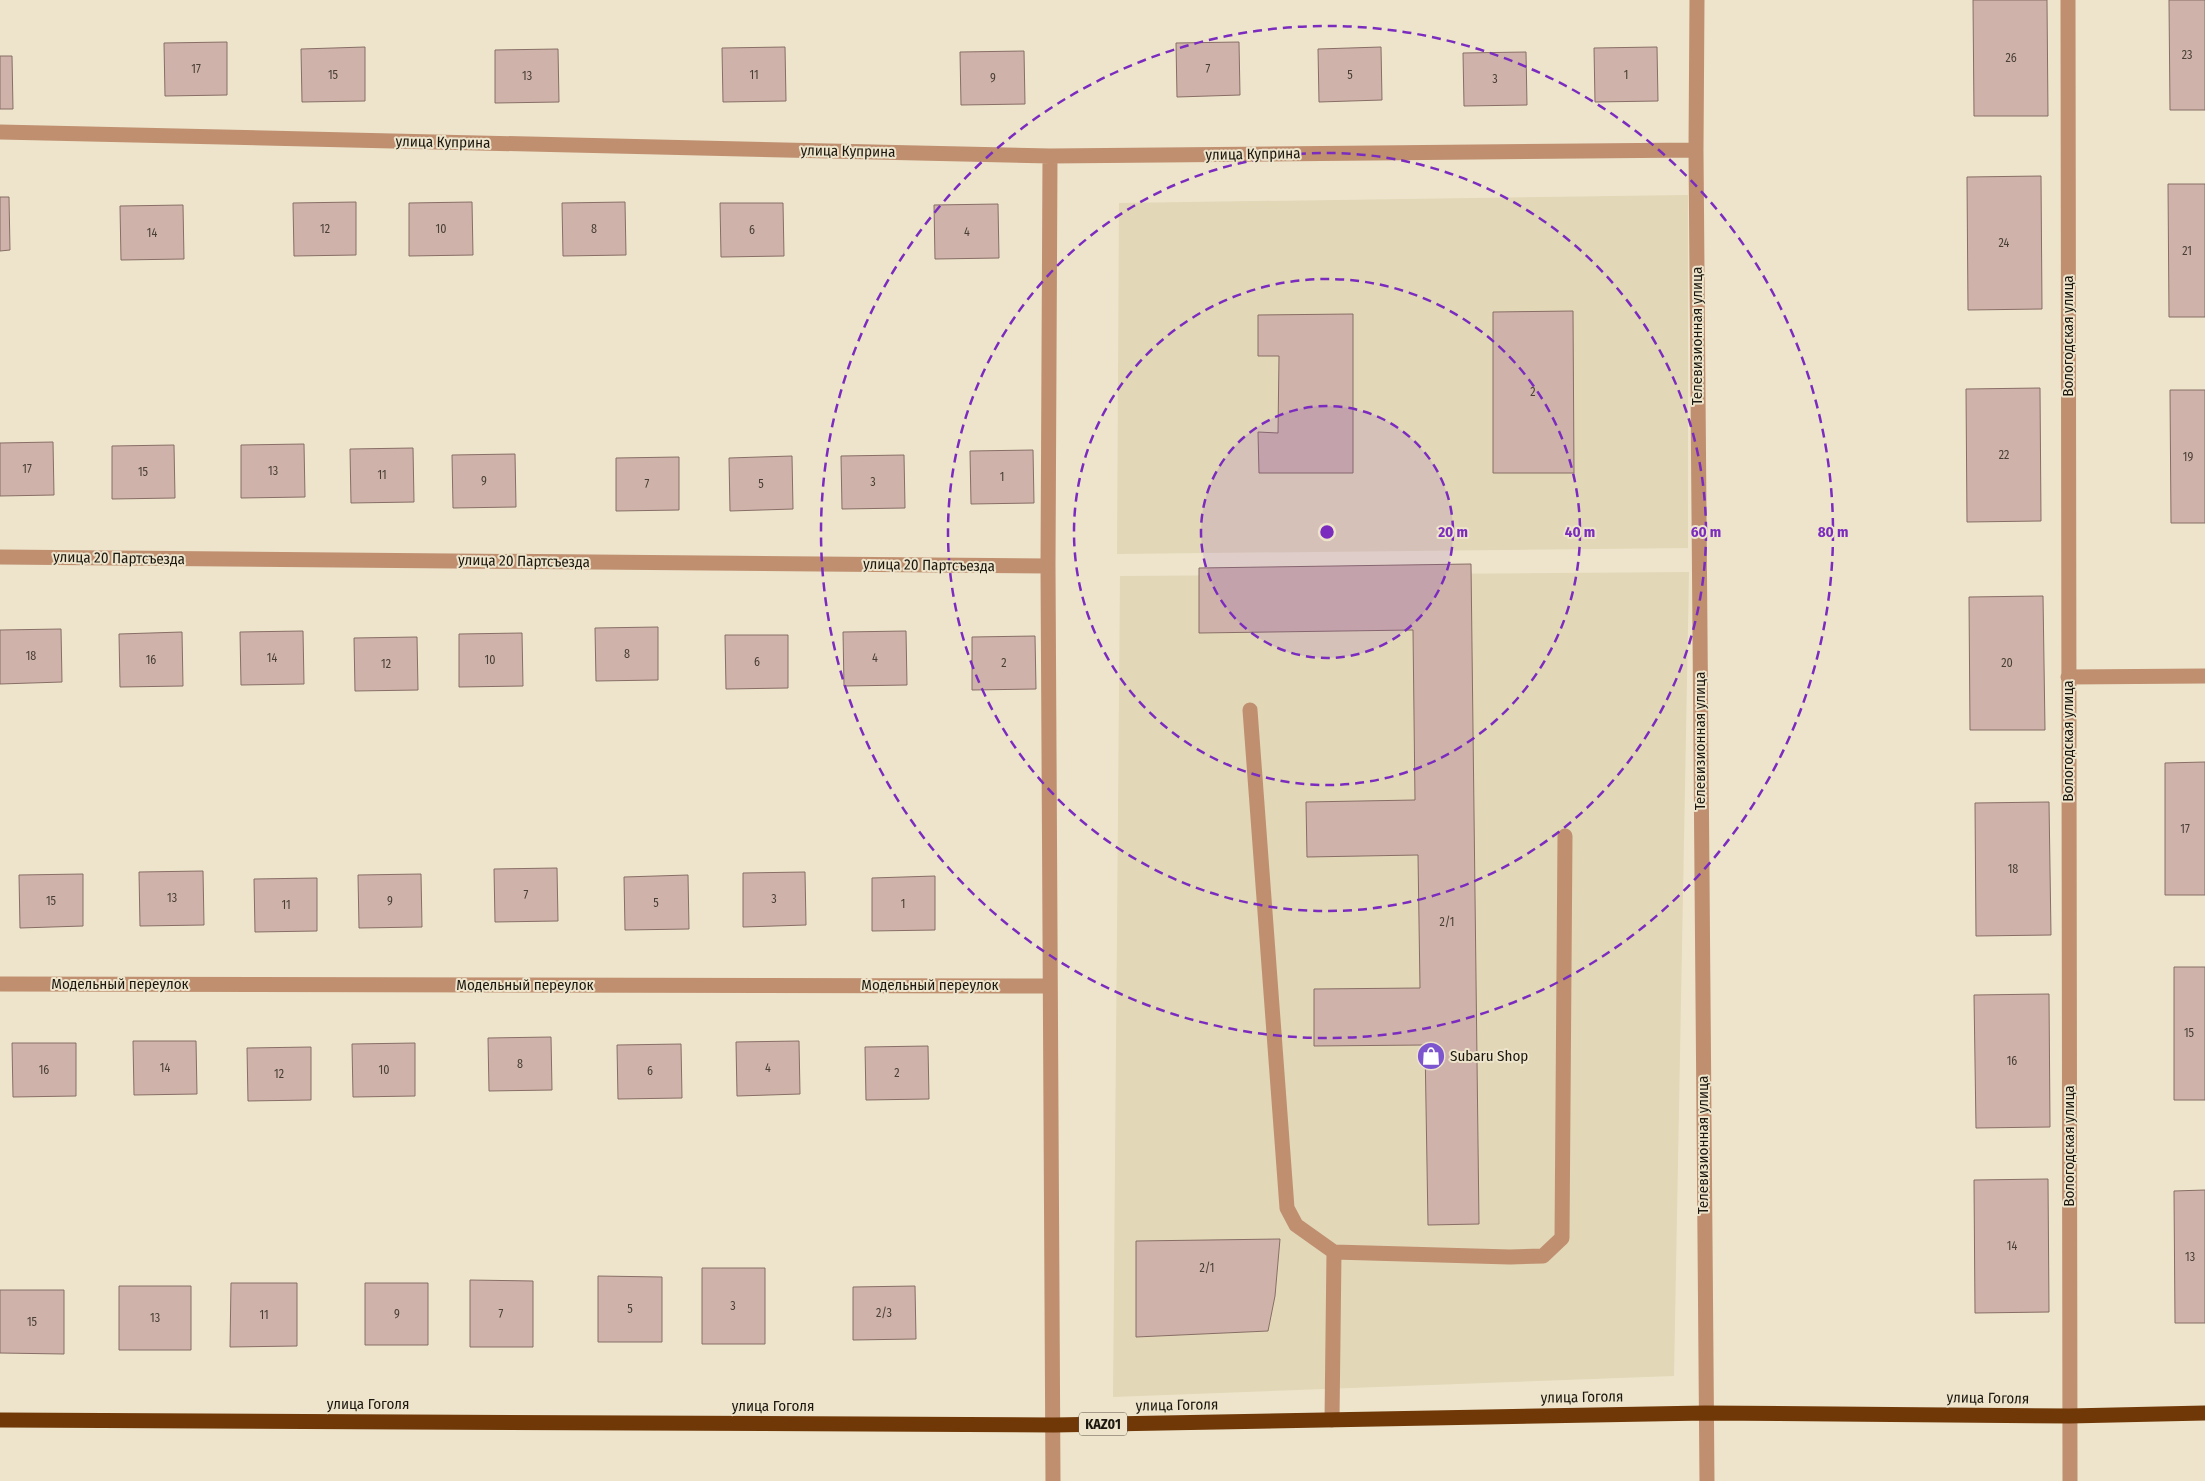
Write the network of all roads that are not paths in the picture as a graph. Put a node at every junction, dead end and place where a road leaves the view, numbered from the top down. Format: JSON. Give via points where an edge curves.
{"nodes":[{"id":1,"x":1697,"y":0,"type":"edge"},
{"id":2,"x":2068,"y":0,"type":"edge"},
{"id":3,"x":0,"y":132,"type":"edge"},
{"id":4,"x":1696,"y":150,"type":"junction"},
{"id":5,"x":1050,"y":156,"type":"junction"},
{"id":6,"x":0,"y":556,"type":"edge"},
{"id":7,"x":1048,"y":566,"type":"junction"},
{"id":8,"x":2205,"y":676,"type":"edge"},
{"id":9,"x":2068,"y":677,"type":"junction"},
{"id":10,"x":1250,"y":710,"type":"dead end"},
{"id":11,"x":1565,"y":836,"type":"dead end"},
{"id":12,"x":0,"y":984,"type":"edge"},
{"id":13,"x":1049,"y":986,"type":"junction"},
{"id":14,"x":1334,"y":1252,"type":"junction"},
{"id":15,"x":1705,"y":1412,"type":"junction"},
{"id":16,"x":2205,"y":1413,"type":"edge"},
{"id":17,"x":2069,"y":1416,"type":"junction"},
{"id":18,"x":0,"y":1420,"type":"edge"},
{"id":19,"x":1332,"y":1420,"type":"junction"},
{"id":20,"x":1054,"y":1425,"type":"junction"},
{"id":21,"x":1053,"y":1481,"type":"edge"},
{"id":22,"x":1706,"y":1481,"type":"edge"},
{"id":23,"x":2070,"y":1481,"type":"edge"}],
"edges":[{"from":1,"to":4,"type":"street","name":"Телевизионная улица"},
{"from":2,"to":9,"type":"street","name":"Вологодская улица"},
{"from":3,"to":5,"type":"street","name":"улица Куприна"},
{"from":4,"to":5,"type":"street","name":"улица Куприна"},
{"from":4,"to":15,"type":"street","name":"Телевизионная улица"},
{"from":5,"to":7,"type":"street"},
{"from":6,"to":7,"type":"street","name":"улица 20 Партсъезда"},
{"from":7,"to":13,"type":"street"},
{"from":8,"to":9,"type":"street"},
{"from":9,"to":17,"type":"street","name":"Вологодская улица"},
{"from":10,"to":14,"type":"street","via":[[1287,1208],[1296,1225]]},
{"from":11,"to":14,"type":"street","via":[[1562,1238],[1543,1256],[1510,1258]]},
{"from":12,"to":13,"type":"street","name":"Модельный переулок"},
{"from":13,"to":20,"type":"street"},
{"from":14,"to":19,"type":"street"},
{"from":15,"to":17,"type":"highway","name":"улица Гоголя","number":"KАZ01"},
{"from":15,"to":19,"type":"highway","name":"улица Гоголя","number":"KАZ01"},
{"from":15,"to":22,"type":"street","name":"Телевизионная улица"},
{"from":16,"to":17,"type":"highway","name":"улица Гоголя","number":"KАZ01"},
{"from":17,"to":23,"type":"street","name":"Вологодская улица"},
{"from":18,"to":20,"type":"highway","name":"улица Гоголя","number":"KАZ01"},
{"from":19,"to":20,"type":"highway","name":"улица Гоголя","number":"KАZ01"},
{"from":20,"to":21,"type":"street"}]}
